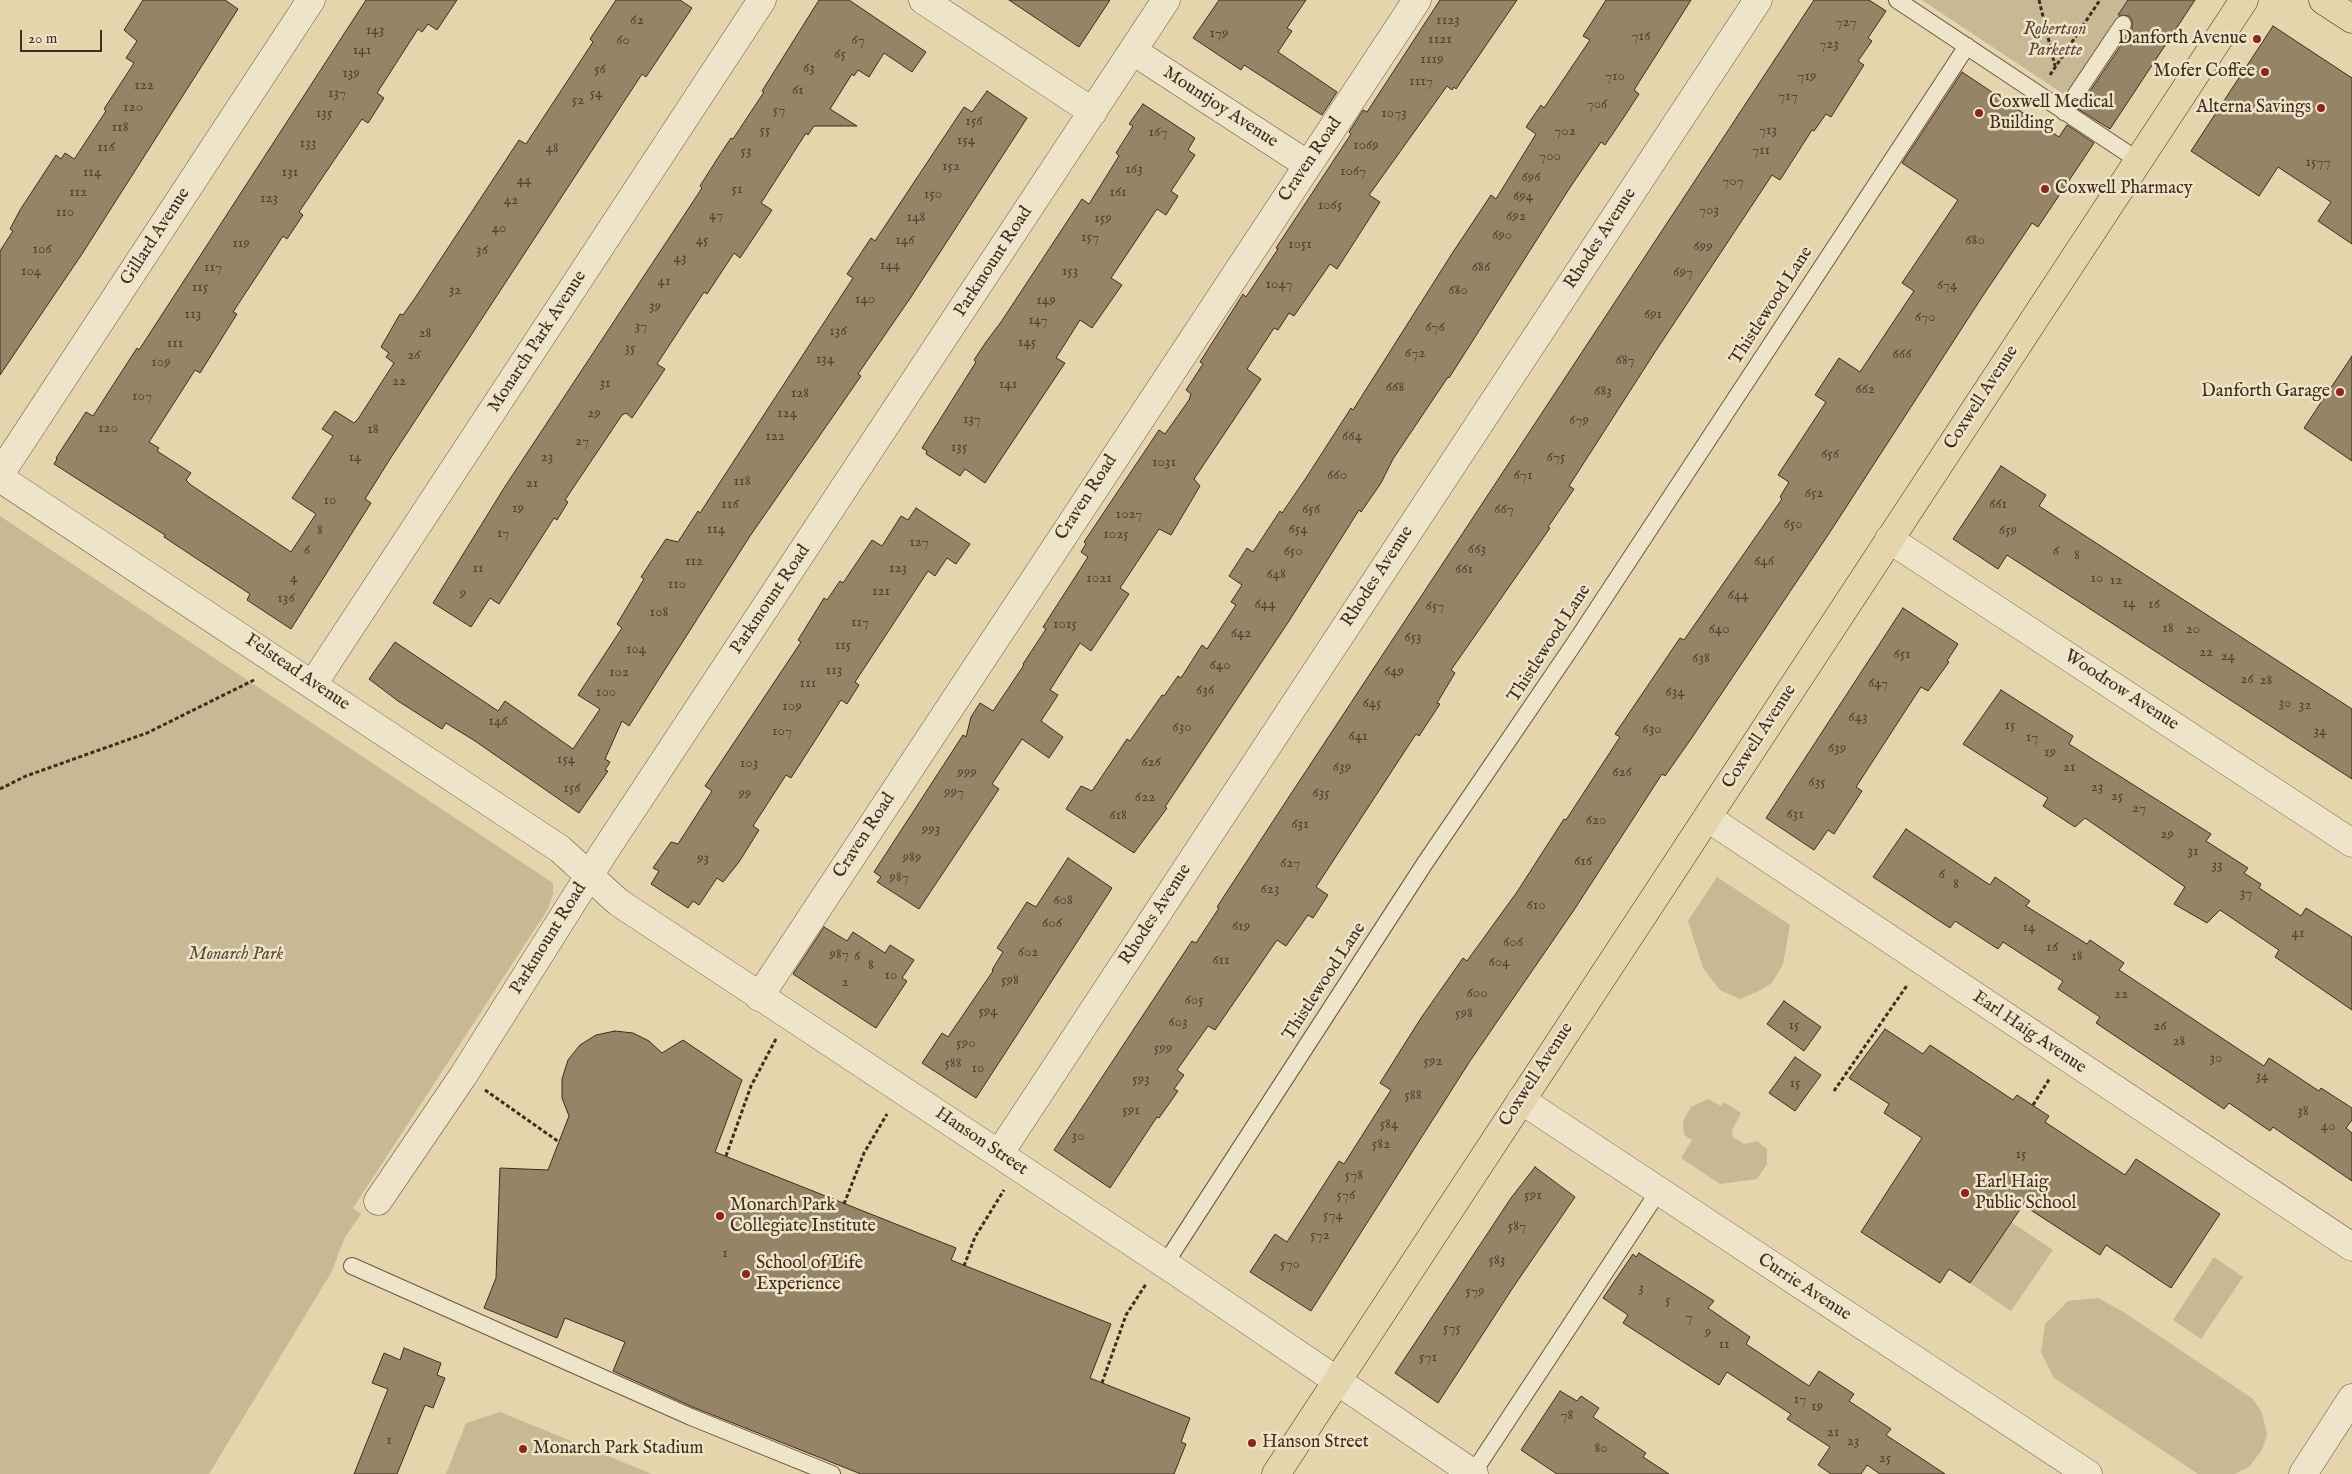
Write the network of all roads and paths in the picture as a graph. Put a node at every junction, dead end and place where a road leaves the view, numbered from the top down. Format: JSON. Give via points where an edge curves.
{"nodes":[{"id":1,"x":311,"y":0,"type":"edge"},
{"id":2,"x":762,"y":0,"type":"edge"},
{"id":3,"x":923,"y":0,"type":"edge"},
{"id":4,"x":1166,"y":0,"type":"edge"},
{"id":5,"x":1417,"y":0,"type":"edge"},
{"id":6,"x":1758,"y":0,"type":"edge"},
{"id":7,"x":1897,"y":0,"type":"edge"},
{"id":8,"x":2039,"y":0,"type":"edge"},
{"id":9,"x":2100,"y":0,"type":"edge"},
{"id":10,"x":2244,"y":0,"type":"edge"},
{"id":11,"x":2323,"y":0,"type":"edge"},
{"id":12,"x":2352,"y":19,"type":"edge"},
{"id":13,"x":2123,"y":24,"type":"dead end"},
{"id":14,"x":1967,"y":46,"type":"junction"},
{"id":15,"x":1133,"y":51,"type":"junction"},
{"id":16,"x":2055,"y":66,"type":"junction"},
{"id":17,"x":2048,"y":79,"type":"dead end"},
{"id":18,"x":1093,"y":112,"type":"junction"},
{"id":19,"x":2064,"y":112,"type":"junction"},
{"id":20,"x":2139,"y":161,"type":"junction"},
{"id":21,"x":1308,"y":165,"type":"junction"},
{"id":22,"x":0,"y":474,"type":"edge"},
{"id":23,"x":0,"y":478,"type":"edge"},
{"id":24,"x":1889,"y":539,"type":"junction"},
{"id":25,"x":254,"y":680,"type":"dead end"},
{"id":26,"x":313,"y":684,"type":"junction"},
{"id":27,"x":0,"y":789,"type":"edge"},
{"id":28,"x":1708,"y":818,"type":"junction"},
{"id":29,"x":2352,"y":843,"type":"edge"},
{"id":30,"x":588,"y":876,"type":"junction"},
{"id":31,"x":1910,"y":981,"type":"dead end"},
{"id":32,"x":759,"y":997,"type":"junction"},
{"id":33,"x":778,"y":1034,"type":"dead end"},
{"id":34,"x":2052,"y":1075,"type":"dead end"},
{"id":35,"x":464,"y":1076,"type":"junction"},
{"id":36,"x":1834,"y":1091,"type":"dead end"},
{"id":37,"x":1521,"y":1100,"type":"junction"},
{"id":38,"x":2033,"y":1106,"type":"dead end"},
{"id":39,"x":890,"y":1109,"type":"dead end"},
{"id":40,"x":559,"y":1142,"type":"dead end"},
{"id":41,"x":998,"y":1154,"type":"junction"},
{"id":42,"x":726,"y":1156,"type":"dead end"},
{"id":43,"x":1006,"y":1185,"type":"dead end"},
{"id":44,"x":1658,"y":1192,"type":"junction"},
{"id":45,"x":378,"y":1201,"type":"dead end"},
{"id":46,"x":844,"y":1204,"type":"dead end"},
{"id":47,"x":2352,"y":1247,"type":"edge"},
{"id":48,"x":352,"y":1266,"type":"dead end"},
{"id":49,"x":964,"y":1266,"type":"dead end"},
{"id":50,"x":1157,"y":1272,"type":"junction"},
{"id":51,"x":1338,"y":1380,"type":"junction"},
{"id":52,"x":1102,"y":1383,"type":"dead end"},
{"id":53,"x":2352,"y":1398,"type":"edge"},
{"id":54,"x":832,"y":1474,"type":"edge"},
{"id":55,"x":1276,"y":1474,"type":"edge"},
{"id":56,"x":1474,"y":1474,"type":"edge"},
{"id":57,"x":2088,"y":1474,"type":"edge"},
{"id":58,"x":2303,"y":1474,"type":"edge"}],
"edges":[{"from":1,"to":22,"type":"street","name":"Gillard Avenue"},
{"from":2,"to":26,"type":"street","name":"Monarch Park Avenue"},
{"from":3,"to":18,"type":"street"},
{"from":4,"to":15,"type":"street","name":"Parkmount Road"},
{"from":5,"to":21,"type":"street","name":"Craven Road"},
{"from":6,"to":41,"type":"street","name":"Rhodes Avenue"},
{"from":7,"to":14,"type":"lane"},
{"from":8,"to":16,"type":"path"},
{"from":9,"to":16,"type":"path"},
{"from":10,"to":20,"type":"main road","name":"Coxwell Avenue"},
{"from":11,"to":12,"type":"main road"},
{"from":13,"to":19,"type":"lane"},
{"from":14,"to":19,"type":"lane"},
{"from":14,"to":50,"type":"lane","name":"Thistlewood Lane"},
{"from":15,"to":18,"type":"street","name":"Parkmount Road"},
{"from":15,"to":21,"type":"street","name":"Mountjoy Avenue"},
{"from":16,"to":17,"type":"path"},
{"from":18,"to":30,"type":"street","name":"Parkmount Road"},
{"from":19,"to":20,"type":"lane"},
{"from":20,"to":24,"type":"main road","name":"Coxwell Avenue"},
{"from":21,"to":32,"type":"street","name":"Craven Road"},
{"from":23,"to":26,"type":"street","name":"Felstead Avenue"},
{"from":24,"to":28,"type":"main road","name":"Coxwell Avenue"},
{"from":24,"to":29,"type":"street","name":"Woodrow Avenue"},
{"from":25,"to":27,"type":"path","via":[[147,733],[26,776]]},
{"from":26,"to":30,"type":"street","name":"Felstead Avenue","via":[[560,848]]},
{"from":28,"to":37,"type":"main road","name":"Coxwell Avenue"},
{"from":28,"to":47,"type":"street","name":"Earl Haig Avenue"},
{"from":30,"to":32,"type":"street","name":"Hanson Street","via":[[618,902]]},
{"from":30,"to":35,"type":"street","name":"Parkmount Road"},
{"from":31,"to":36,"type":"path"},
{"from":32,"to":41,"type":"street","name":"Hanson Street"},
{"from":33,"to":42,"type":"path","via":[[751,1086]]},
{"from":34,"to":38,"type":"path"},
{"from":35,"to":40,"type":"path"},
{"from":35,"to":45,"type":"street","name":"Parkmount Road"},
{"from":37,"to":44,"type":"street","name":"Currie Avenue"},
{"from":37,"to":51,"type":"main road","name":"Coxwell Avenue"},
{"from":39,"to":46,"type":"path","via":[[864,1153]]},
{"from":41,"to":50,"type":"street","name":"Hanson Street"},
{"from":43,"to":49,"type":"path","via":[[974,1238]]},
{"from":44,"to":56,"type":"lane"},
{"from":44,"to":57,"type":"street","name":"Currie Avenue"},
{"from":48,"to":54,"type":"lane","via":[[682,1413]]},
{"from":50,"to":51,"type":"street","name":"Hanson Street"},
{"from":50,"to":52,"type":"path","via":[[1126,1315]]},
{"from":51,"to":55,"type":"main road","name":"Coxwell Avenue"},
{"from":51,"to":56,"type":"street","name":"Hanson Street"},
{"from":53,"to":58,"type":"street"}]}
